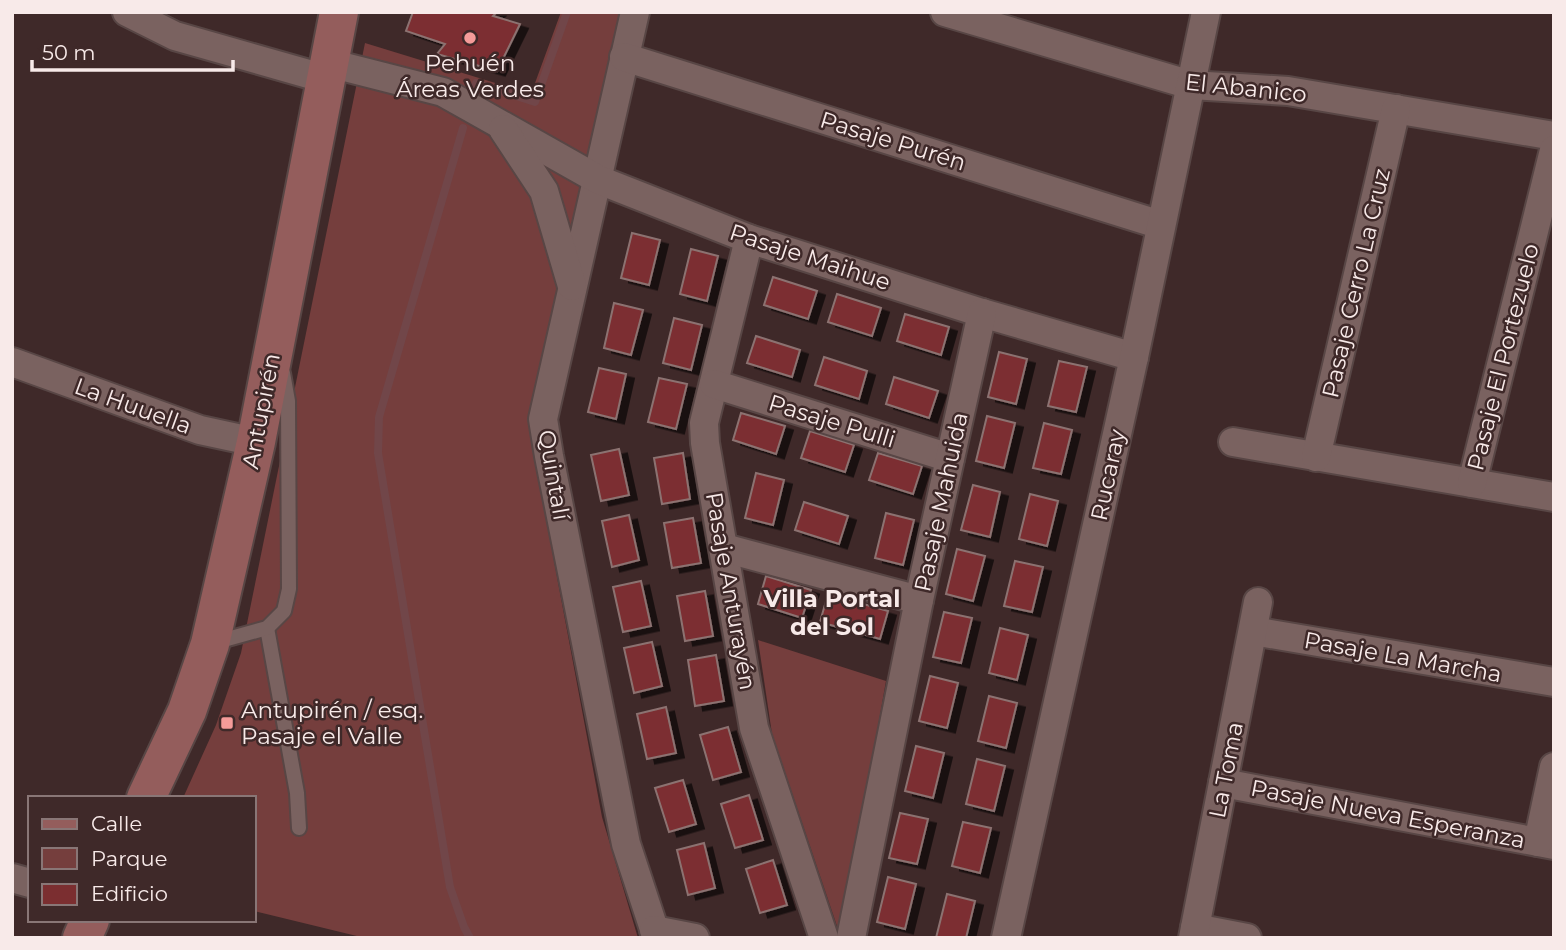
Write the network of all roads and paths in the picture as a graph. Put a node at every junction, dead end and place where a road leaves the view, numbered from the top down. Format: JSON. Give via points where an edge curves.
{"nodes":[{"id":1,"x":127,"y":12,"type":"edge"},
{"id":2,"x":339,"y":12,"type":"edge"},
{"id":3,"x":635,"y":12,"type":"edge"},
{"id":4,"x":944,"y":12,"type":"edge"},
{"id":5,"x":1206,"y":12,"type":"edge"},
{"id":6,"x":624,"y":57,"type":"junction"},
{"id":7,"x":328,"y":71,"type":"junction"},
{"id":8,"x":1191,"y":85,"type":"junction"},
{"id":9,"x":1396,"y":109,"type":"junction"},
{"id":10,"x":500,"y":124,"type":"junction"},
{"id":11,"x":1554,"y":136,"type":"edge"},
{"id":12,"x":1554,"y":150,"type":"edge"},
{"id":13,"x":599,"y":180,"type":"junction"},
{"id":14,"x":1161,"y":225,"type":"junction"},
{"id":15,"x":750,"y":239,"type":"junction"},
{"id":16,"x":573,"y":289,"type":"junction"},
{"id":17,"x":982,"y":313,"type":"junction"},
{"id":18,"x":276,"y":337,"type":"junction"},
{"id":19,"x":1134,"y":358,"type":"junction"},
{"id":20,"x":12,"y":362,"type":"edge"},
{"id":21,"x":714,"y":384,"type":"junction"},
{"id":22,"x":256,"y":442,"type":"junction"},
{"id":23,"x":1233,"y":442,"type":"dead end"},
{"id":24,"x":1316,"y":457,"type":"junction"},
{"id":25,"x":950,"y":458,"type":"junction"},
{"id":26,"x":1472,"y":484,"type":"junction"},
{"id":27,"x":1554,"y":498,"type":"edge"},
{"id":28,"x":724,"y":548,"type":"junction"},
{"id":29,"x":919,"y":600,"type":"junction"},
{"id":30,"x":1258,"y":602,"type":"dead end"},
{"id":31,"x":267,"y":628,"type":"junction"},
{"id":32,"x":1253,"y":631,"type":"junction"},
{"id":33,"x":211,"y":644,"type":"junction"},
{"id":34,"x":1554,"y":682,"type":"edge"},
{"id":35,"x":1554,"y":767,"type":"edge"},
{"id":36,"x":1223,"y":783,"type":"junction"},
{"id":37,"x":147,"y":796,"type":"edge"},
{"id":38,"x":299,"y":828,"type":"dead end"},
{"id":39,"x":1546,"y":843,"type":"edge"},
{"id":40,"x":89,"y":922,"type":"edge"},
{"id":41,"x":1194,"y":933,"type":"edge"},
{"id":42,"x":656,"y":934,"type":"edge"},
{"id":43,"x":82,"y":938,"type":"edge"},
{"id":44,"x":695,"y":938,"type":"edge"},
{"id":45,"x":824,"y":938,"type":"edge"},
{"id":46,"x":851,"y":938,"type":"edge"},
{"id":47,"x":1006,"y":938,"type":"edge"},
{"id":48,"x":1248,"y":938,"type":"edge"}],
"edges":[{"from":1,"to":7,"type":"street","name":"Pasaje Maihue","via":[[175,36]]},
{"from":2,"to":7,"type":"street","name":"Antupirén"},
{"from":3,"to":6,"type":"street","name":"Quintalí"},
{"from":4,"to":8,"type":"street","name":"El Abanico"},
{"from":5,"to":8,"type":"street","name":"Rucaray"},
{"from":6,"to":13,"type":"street","name":"Quintalí"},
{"from":6,"to":14,"type":"street","name":"Pasaje Purén"},
{"from":7,"to":10,"type":"street","name":"Pasaje Maihue","via":[[443,92]]},
{"from":7,"to":18,"type":"street","name":"Antupirén"},
{"from":8,"to":9,"type":"street","name":"El Abanico","via":[[1288,91]]},
{"from":8,"to":14,"type":"street","name":"Rucaray"},
{"from":9,"to":11,"type":"street","name":"El Abanico"},
{"from":9,"to":24,"type":"street","name":"Pasaje Cerro La Cruz"},
{"from":10,"to":13,"type":"street","name":"Pasaje Maihue"},
{"from":10,"to":16,"type":"street","name":"Pasaje Maihue","via":[[544,191]]},
{"from":12,"to":26,"type":"street","name":"Pasaje El Portezuelo"},
{"from":13,"to":15,"type":"street","name":"Pasaje Maihue"},
{"from":13,"to":16,"type":"street","name":"Quintalí"},
{"from":14,"to":19,"type":"street","name":"Rucaray"},
{"from":15,"to":17,"type":"street","name":"Pasaje Maihue"},
{"from":15,"to":21,"type":"street","name":"Pasaje Anturayén"},
{"from":16,"to":42,"type":"street","name":"Quintalí","via":[[543,419],[626,844]]},
{"from":17,"to":19,"type":"street","name":"Pasaje Maihue"},
{"from":17,"to":25,"type":"street","name":"Pasaje Mahuida"},
{"from":18,"to":22,"type":"street","name":"Antupirén"},
{"from":18,"to":31,"type":"lane","via":[[288,401],[289,589],[284,611]]},
{"from":19,"to":47,"type":"street","name":"Rucaray"},
{"from":20,"to":22,"type":"street","name":"La Huuella","via":[[200,430]]},
{"from":21,"to":25,"type":"street","name":"Pasaje Pulli"},
{"from":21,"to":28,"type":"street","name":"Pasaje Anturayén","via":[[704,423],[705,443]]},
{"from":22,"to":33,"type":"street","name":"Antupirén"},
{"from":23,"to":24,"type":"street"},
{"from":24,"to":26,"type":"street"},
{"from":25,"to":29,"type":"street","name":"Pasaje Mahuida"},
{"from":26,"to":27,"type":"street"},
{"from":28,"to":29,"type":"street"},
{"from":28,"to":45,"type":"street","name":"Pasaje Anturayén","via":[[754,728]]},
{"from":29,"to":46,"type":"street","name":"Pasaje Mahuida"},
{"from":30,"to":32,"type":"street","name":"La Toma"},
{"from":31,"to":33,"type":"lane"},
{"from":31,"to":38,"type":"lane","via":[[297,793]]},
{"from":32,"to":34,"type":"street","name":"Pasaje La Marcha"},
{"from":32,"to":36,"type":"street","name":"La Toma"},
{"from":33,"to":37,"type":"street","name":"Antupirén","via":[[187,711]]},
{"from":35,"to":39,"type":"street"},
{"from":36,"to":39,"type":"street","name":"Pasaje Nueva Esperanza"},
{"from":36,"to":41,"type":"street","name":"La Toma"},
{"from":40,"to":43,"type":"street"},
{"from":41,"to":48,"type":"street"},
{"from":42,"to":44,"type":"street"}]}
